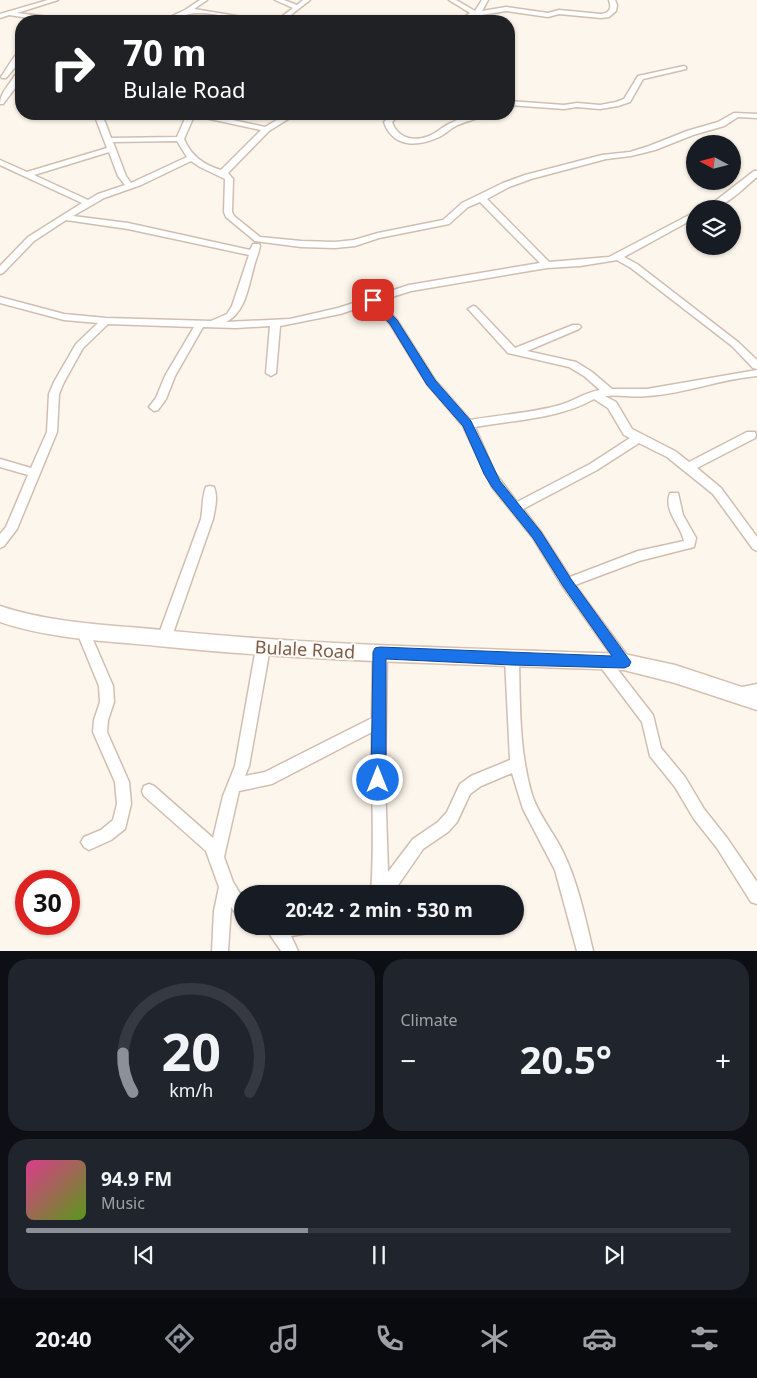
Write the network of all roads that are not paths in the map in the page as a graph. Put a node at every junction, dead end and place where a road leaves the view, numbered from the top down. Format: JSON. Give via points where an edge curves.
{"nodes":[{"id":1,"x":54,"y":0,"type":"edge"},
{"id":2,"x":204,"y":0,"type":"edge"},
{"id":3,"x":278,"y":0,"type":"edge"},
{"id":4,"x":307,"y":0,"type":"edge"},
{"id":5,"x":452,"y":0,"type":"edge"},
{"id":6,"x":485,"y":0,"type":"edge"},
{"id":7,"x":612,"y":0,"type":"edge"},
{"id":8,"x":297,"y":7,"type":"junction"},
{"id":9,"x":186,"y":12,"type":"junction"},
{"id":10,"x":11,"y":14,"type":"junction"},
{"id":11,"x":476,"y":14,"type":"junction"},
{"id":12,"x":16,"y":15,"type":"edge"},
{"id":13,"x":180,"y":15,"type":"edge"},
{"id":14,"x":224,"y":15,"type":"edge"},
{"id":15,"x":287,"y":15,"type":"edge"},
{"id":16,"x":0,"y":16,"type":"edge"},
{"id":17,"x":15,"y":62,"type":"edge"},
{"id":18,"x":684,"y":68,"type":"dead end"},
{"id":19,"x":15,"y":76,"type":"edge"},
{"id":20,"x":2,"y":78,"type":"edge"},
{"id":21,"x":15,"y":83,"type":"edge"},
{"id":22,"x":0,"y":102,"type":"edge"},
{"id":23,"x":515,"y":104,"type":"edge"},
{"id":24,"x":757,"y":116,"type":"edge"},
{"id":25,"x":101,"y":120,"type":"edge"},
{"id":26,"x":188,"y":120,"type":"edge"},
{"id":27,"x":224,"y":120,"type":"edge"},
{"id":28,"x":282,"y":120,"type":"edge"},
{"id":29,"x":390,"y":120,"type":"edge"},
{"id":30,"x":465,"y":120,"type":"edge"},
{"id":31,"x":266,"y":129,"type":"junction"},
{"id":32,"x":180,"y":138,"type":"junction"},
{"id":33,"x":110,"y":140,"type":"junction"},
{"id":34,"x":113,"y":149,"type":"junction"},
{"id":35,"x":191,"y":158,"type":"junction"},
{"id":36,"x":0,"y":162,"type":"edge"},
{"id":37,"x":757,"y":173,"type":"edge"},
{"id":38,"x":27,"y":174,"type":"junction"},
{"id":39,"x":223,"y":174,"type":"junction"},
{"id":40,"x":130,"y":186,"type":"junction"},
{"id":41,"x":482,"y":198,"type":"junction"},
{"id":42,"x":723,"y":200,"type":"edge"},
{"id":43,"x":88,"y":203,"type":"junction"},
{"id":44,"x":64,"y":217,"type":"junction"},
{"id":45,"x":686,"y":220,"type":"edge"},
{"id":46,"x":258,"y":239,"type":"junction"},
{"id":47,"x":254,"y":254,"type":"junction"},
{"id":48,"x":618,"y":256,"type":"junction"},
{"id":49,"x":547,"y":265,"type":"junction"},
{"id":50,"x":0,"y":271,"type":"edge"},
{"id":51,"x":0,"y":300,"type":"edge"},
{"id":52,"x":373,"y":300,"type":"junction"},
{"id":53,"x":473,"y":309,"type":"dead end"},
{"id":54,"x":106,"y":321,"type":"junction"},
{"id":55,"x":275,"y":323,"type":"junction"},
{"id":56,"x":200,"y":324,"type":"junction"},
{"id":57,"x":214,"y":324,"type":"junction"},
{"id":58,"x":576,"y":327,"type":"dead end"},
{"id":59,"x":515,"y":352,"type":"junction"},
{"id":60,"x":757,"y":366,"type":"edge"},
{"id":61,"x":271,"y":373,"type":"dead end"},
{"id":62,"x":757,"y":373,"type":"edge"},
{"id":63,"x":608,"y":392,"type":"junction"},
{"id":64,"x":594,"y":394,"type":"junction"},
{"id":65,"x":154,"y":407,"type":"dead end"},
{"id":66,"x":468,"y":424,"type":"junction"},
{"id":67,"x":751,"y":435,"type":"dead end"},
{"id":68,"x":638,"y":438,"type":"junction"},
{"id":69,"x":0,"y":463,"type":"edge"},
{"id":70,"x":690,"y":467,"type":"junction"},
{"id":71,"x":35,"y":473,"type":"junction"},
{"id":72,"x":210,"y":490,"type":"dead end"},
{"id":73,"x":674,"y":496,"type":"dead end"},
{"id":74,"x":515,"y":508,"type":"junction"},
{"id":75,"x":0,"y":543,"type":"edge"},
{"id":76,"x":757,"y":546,"type":"edge"},
{"id":77,"x":567,"y":583,"type":"junction"},
{"id":78,"x":0,"y":614,"type":"edge"},
{"id":79,"x":82,"y":630,"type":"junction"},
{"id":80,"x":164,"y":639,"type":"junction"},
{"id":81,"x":264,"y":648,"type":"junction"},
{"id":82,"x":380,"y":652,"type":"junction"},
{"id":83,"x":512,"y":659,"type":"junction"},
{"id":84,"x":603,"y":661,"type":"junction"},
{"id":85,"x":624,"y":662,"type":"junction"},
{"id":86,"x":748,"y":691,"type":"edge"},
{"id":87,"x":757,"y":700,"type":"edge"},
{"id":88,"x":378,"y":722,"type":"junction"},
{"id":89,"x":518,"y":764,"type":"junction"},
{"id":90,"x":235,"y":785,"type":"junction"},
{"id":91,"x":149,"y":792,"type":"dead end"},
{"id":92,"x":89,"y":842,"type":"dead end"},
{"id":93,"x":217,"y":856,"type":"junction"},
{"id":94,"x":379,"y":885,"type":"edge"},
{"id":95,"x":388,"y":885,"type":"edge"},
{"id":96,"x":226,"y":889,"type":"junction"},
{"id":97,"x":757,"y":896,"type":"edge"},
{"id":98,"x":234,"y":898,"type":"edge"},
{"id":99,"x":281,"y":935,"type":"edge"},
{"id":100,"x":220,"y":950,"type":"edge"},
{"id":101,"x":290,"y":950,"type":"edge"},
{"id":102,"x":585,"y":950,"type":"edge"}],
"edges":[{"from":1,"to":10,"type":"street"},
{"from":2,"to":9,"type":"street"},
{"from":3,"to":8,"type":"street"},
{"from":4,"to":8,"type":"street"},
{"from":5,"to":11,"type":"street"},
{"from":6,"to":11,"type":"street"},
{"from":7,"to":11,"type":"street","via":[[613,11],[606,16],[559,12],[548,15],[506,9]]},
{"from":8,"to":15,"type":"street"},
{"from":9,"to":13,"type":"street"},
{"from":9,"to":14,"type":"street"},
{"from":10,"to":12,"type":"street"},
{"from":10,"to":16,"type":"street"},
{"from":17,"to":20,"type":"street"},
{"from":18,"to":23,"type":"street","via":[[642,76],[636,80],[627,100],[610,106],[564,108]]},
{"from":19,"to":20,"type":"street"},
{"from":21,"to":22,"type":"street"},
{"from":24,"to":41,"type":"street","via":[[737,115],[722,124],[642,151],[528,177],[506,184]]},
{"from":25,"to":33,"type":"street"},
{"from":26,"to":32,"type":"street"},
{"from":27,"to":31,"type":"street"},
{"from":28,"to":31,"type":"street"},
{"from":29,"to":30,"type":"street","via":[[388,122],[396,137],[416,141]]},
{"from":31,"to":39,"type":"street"},
{"from":32,"to":33,"type":"street"},
{"from":32,"to":35,"type":"street"},
{"from":33,"to":34,"type":"street"},
{"from":34,"to":38,"type":"street","via":[[83,155]]},
{"from":34,"to":40,"type":"street","via":[[122,176]]},
{"from":35,"to":39,"type":"street"},
{"from":35,"to":40,"type":"street"},
{"from":36,"to":38,"type":"street"},
{"from":37,"to":42,"type":"street"},
{"from":38,"to":43,"type":"street"},
{"from":39,"to":46,"type":"street","via":[[229,179],[230,217]]},
{"from":40,"to":43,"type":"street"},
{"from":41,"to":46,"type":"street","via":[[465,205],[446,222],[354,243],[326,245]]},
{"from":41,"to":49,"type":"street"},
{"from":43,"to":44,"type":"street"},
{"from":44,"to":47,"type":"street","via":[[128,226]]},
{"from":44,"to":50,"type":"street","via":[[31,240]]},
{"from":45,"to":48,"type":"street"},
{"from":46,"to":47,"type":"street"},
{"from":47,"to":57,"type":"street","via":[[237,307],[230,316]]},
{"from":48,"to":49,"type":"street","via":[[592,262]]},
{"from":48,"to":60,"type":"street","via":[[735,344]]},
{"from":49,"to":52,"type":"street","via":[[409,288]]},
{"from":51,"to":54,"type":"street","via":[[64,317]]},
{"from":52,"to":55,"type":"street","via":[[313,318]]},
{"from":52,"to":66,"type":"street","via":[[394,322],[431,382]]},
{"from":53,"to":59,"type":"street"},
{"from":54,"to":56,"type":"street"},
{"from":54,"to":71,"type":"street","via":[[79,346],[59,382],[54,394],[52,432]]},
{"from":55,"to":57,"type":"street"},
{"from":55,"to":61,"type":"street"},
{"from":56,"to":57,"type":"street"},
{"from":56,"to":65,"type":"street","via":[[171,375],[164,398]]},
{"from":58,"to":59,"type":"street"},
{"from":59,"to":63,"type":"street","via":[[572,364]]},
{"from":62,"to":63,"type":"street","via":[[640,394]]},
{"from":63,"to":64,"type":"street"},
{"from":64,"to":66,"type":"street","via":[[560,409]]},
{"from":64,"to":68,"type":"street","via":[[612,405],[626,429]]},
{"from":66,"to":74,"type":"street","via":[[490,474]]},
{"from":67,"to":70,"type":"street"},
{"from":68,"to":70,"type":"street","via":[[672,454]]},
{"from":68,"to":74,"type":"street","via":[[573,479]]},
{"from":69,"to":71,"type":"street"},
{"from":70,"to":76,"type":"street","via":[[722,497]]},
{"from":71,"to":75,"type":"street","via":[[11,529]]},
{"from":72,"to":80,"type":"street","via":[[207,519]]},
{"from":73,"to":77,"type":"street","via":[[677,515],[690,544],[638,556]]},
{"from":74,"to":77,"type":"street","via":[[537,535]]},
{"from":77,"to":85,"type":"street"},
{"from":78,"to":79,"type":"street","name":"Bulale Road"},
{"from":79,"to":80,"type":"street","name":"Bulale Road"},
{"from":79,"to":92,"type":"street","via":[[106,686],[107,702],[100,732],[122,782],[124,804],[120,824]]},
{"from":80,"to":81,"type":"street","name":"Bulale Road"},
{"from":81,"to":82,"type":"street","name":"Bulale Road"},
{"from":81,"to":90,"type":"street","via":[[242,766]]},
{"from":82,"to":83,"type":"street","name":"Bulale Road"},
{"from":82,"to":88,"type":"street"},
{"from":83,"to":84,"type":"street","name":"Bulale Road"},
{"from":83,"to":89,"type":"street"},
{"from":84,"to":85,"type":"street","name":"Bulale Road"},
{"from":84,"to":97,"type":"street","via":[[648,719],[655,751],[680,782]]},
{"from":85,"to":86,"type":"street","name":"Bulale Road"},
{"from":86,"to":87,"type":"street","name":"Bulale Road"},
{"from":88,"to":90,"type":"street","via":[[267,779]]},
{"from":88,"to":94,"type":"street"},
{"from":89,"to":95,"type":"street","via":[[476,781],[463,791],[452,817],[418,844]]},
{"from":89,"to":102,"type":"street","via":[[531,814],[551,845],[567,883]]},
{"from":90,"to":93,"type":"street"},
{"from":91,"to":93,"type":"street","via":[[199,835]]},
{"from":93,"to":96,"type":"street"},
{"from":96,"to":98,"type":"street"},
{"from":96,"to":100,"type":"street"},
{"from":99,"to":101,"type":"street"}]}
